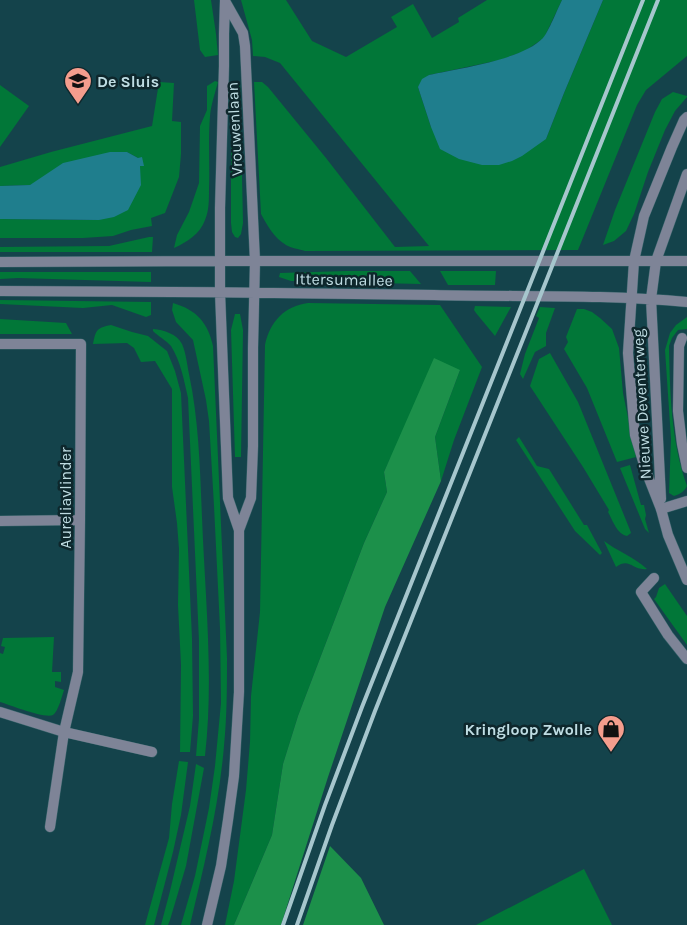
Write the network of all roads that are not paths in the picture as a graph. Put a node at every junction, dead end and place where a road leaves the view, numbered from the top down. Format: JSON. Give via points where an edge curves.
{"nodes":[{"id":1,"x":225,"y":1,"type":"edge"},
{"id":2,"x":687,"y":117,"type":"edge"},
{"id":3,"x":687,"y":174,"type":"edge"},
{"id":4,"x":220,"y":260,"type":"junction"},
{"id":5,"x":634,"y":260,"type":"junction"},
{"id":6,"x":255,"y":261,"type":"junction"},
{"id":7,"x":656,"y":261,"type":"junction"},
{"id":8,"x":687,"y":261,"type":"edge"},
{"id":9,"x":0,"y":262,"type":"edge"},
{"id":10,"x":0,"y":291,"type":"edge"},
{"id":11,"x":220,"y":292,"type":"junction"},
{"id":12,"x":255,"y":292,"type":"junction"},
{"id":13,"x":630,"y":298,"type":"junction"},
{"id":14,"x":651,"y":298,"type":"junction"},
{"id":15,"x":687,"y":302,"type":"edge"},
{"id":16,"x":682,"y":338,"type":"dead end"},
{"id":17,"x":0,"y":344,"type":"edge"},
{"id":18,"x":687,"y":468,"type":"edge"},
{"id":19,"x":687,"y":501,"type":"edge"},
{"id":20,"x":661,"y":509,"type":"junction"},
{"id":21,"x":80,"y":520,"type":"junction"},
{"id":22,"x":0,"y":521,"type":"edge"},
{"id":23,"x":239,"y":530,"type":"junction"},
{"id":24,"x":654,"y":578,"type":"dead end"},
{"id":25,"x":687,"y":580,"type":"edge"},
{"id":26,"x":687,"y":659,"type":"edge"},
{"id":27,"x":0,"y":712,"type":"edge"},
{"id":28,"x":64,"y":732,"type":"junction"},
{"id":29,"x":152,"y":752,"type":"dead end"},
{"id":30,"x":50,"y":827,"type":"dead end"},
{"id":31,"x":207,"y":925,"type":"edge"}],
"edges":[{"from":1,"to":4,"type":"street","name":"Vrouwenlaan"},
{"from":1,"to":6,"type":"street","name":"Vrouwenlaan","via":[[242,33],[245,46]]},
{"from":2,"to":5,"type":"street","name":"Nieuwe Deventerweg","via":[[644,216]]},
{"from":3,"to":7,"type":"street","name":"Nieuwe Deventerweg"},
{"from":4,"to":6,"type":"street","name":"Ittersumallee"},
{"from":4,"to":9,"type":"street","name":"Ittersumallee"},
{"from":4,"to":11,"type":"street","name":"Vrouwenlaan"},
{"from":5,"to":6,"type":"street","name":"Ittersumallee"},
{"from":5,"to":7,"type":"street","name":"Ittersumallee"},
{"from":5,"to":13,"type":"street","name":"Nieuwe Deventerweg"},
{"from":6,"to":12,"type":"street","name":"Vrouwenlaan"},
{"from":7,"to":8,"type":"street","name":"Ittersumallee"},
{"from":7,"to":14,"type":"street","name":"Nieuwe Deventerweg"},
{"from":10,"to":11,"type":"street","name":"Ittersumallee"},
{"from":11,"to":12,"type":"street","name":"Ittersumallee"},
{"from":11,"to":23,"type":"street","name":"Vrouwenlaan","via":[[228,498]]},
{"from":12,"to":13,"type":"street","name":"Ittersumallee"},
{"from":12,"to":23,"type":"street","name":"Vrouwenlaan","via":[[251,498]]},
{"from":13,"to":14,"type":"street","name":"Ittersumallee"},
{"from":13,"to":20,"type":"street","name":"Nieuwe Deventerweg","via":[[628,353],[635,435]]},
{"from":14,"to":15,"type":"street","name":"Ittersumallee"},
{"from":14,"to":20,"type":"street","name":"Nieuwe Deventerweg"},
{"from":16,"to":18,"type":"street","via":[[679,346],[678,411]]},
{"from":17,"to":21,"type":"street","name":"Aureliavlinder","via":[[81,344]]},
{"from":19,"to":20,"type":"street"},
{"from":20,"to":25,"type":"street","name":"Nieuwe Deventerweg"},
{"from":21,"to":22,"type":"street"},
{"from":21,"to":28,"type":"street","name":"Aureliavlinder","via":[[78,672]]},
{"from":23,"to":31,"type":"street","via":[[239,692],[234,776],[221,866]]},
{"from":24,"to":26,"type":"street","via":[[641,592],[668,636]]},
{"from":27,"to":28,"type":"street"},
{"from":28,"to":29,"type":"street"},
{"from":28,"to":30,"type":"street","name":"Aureliavlinder"}]}
